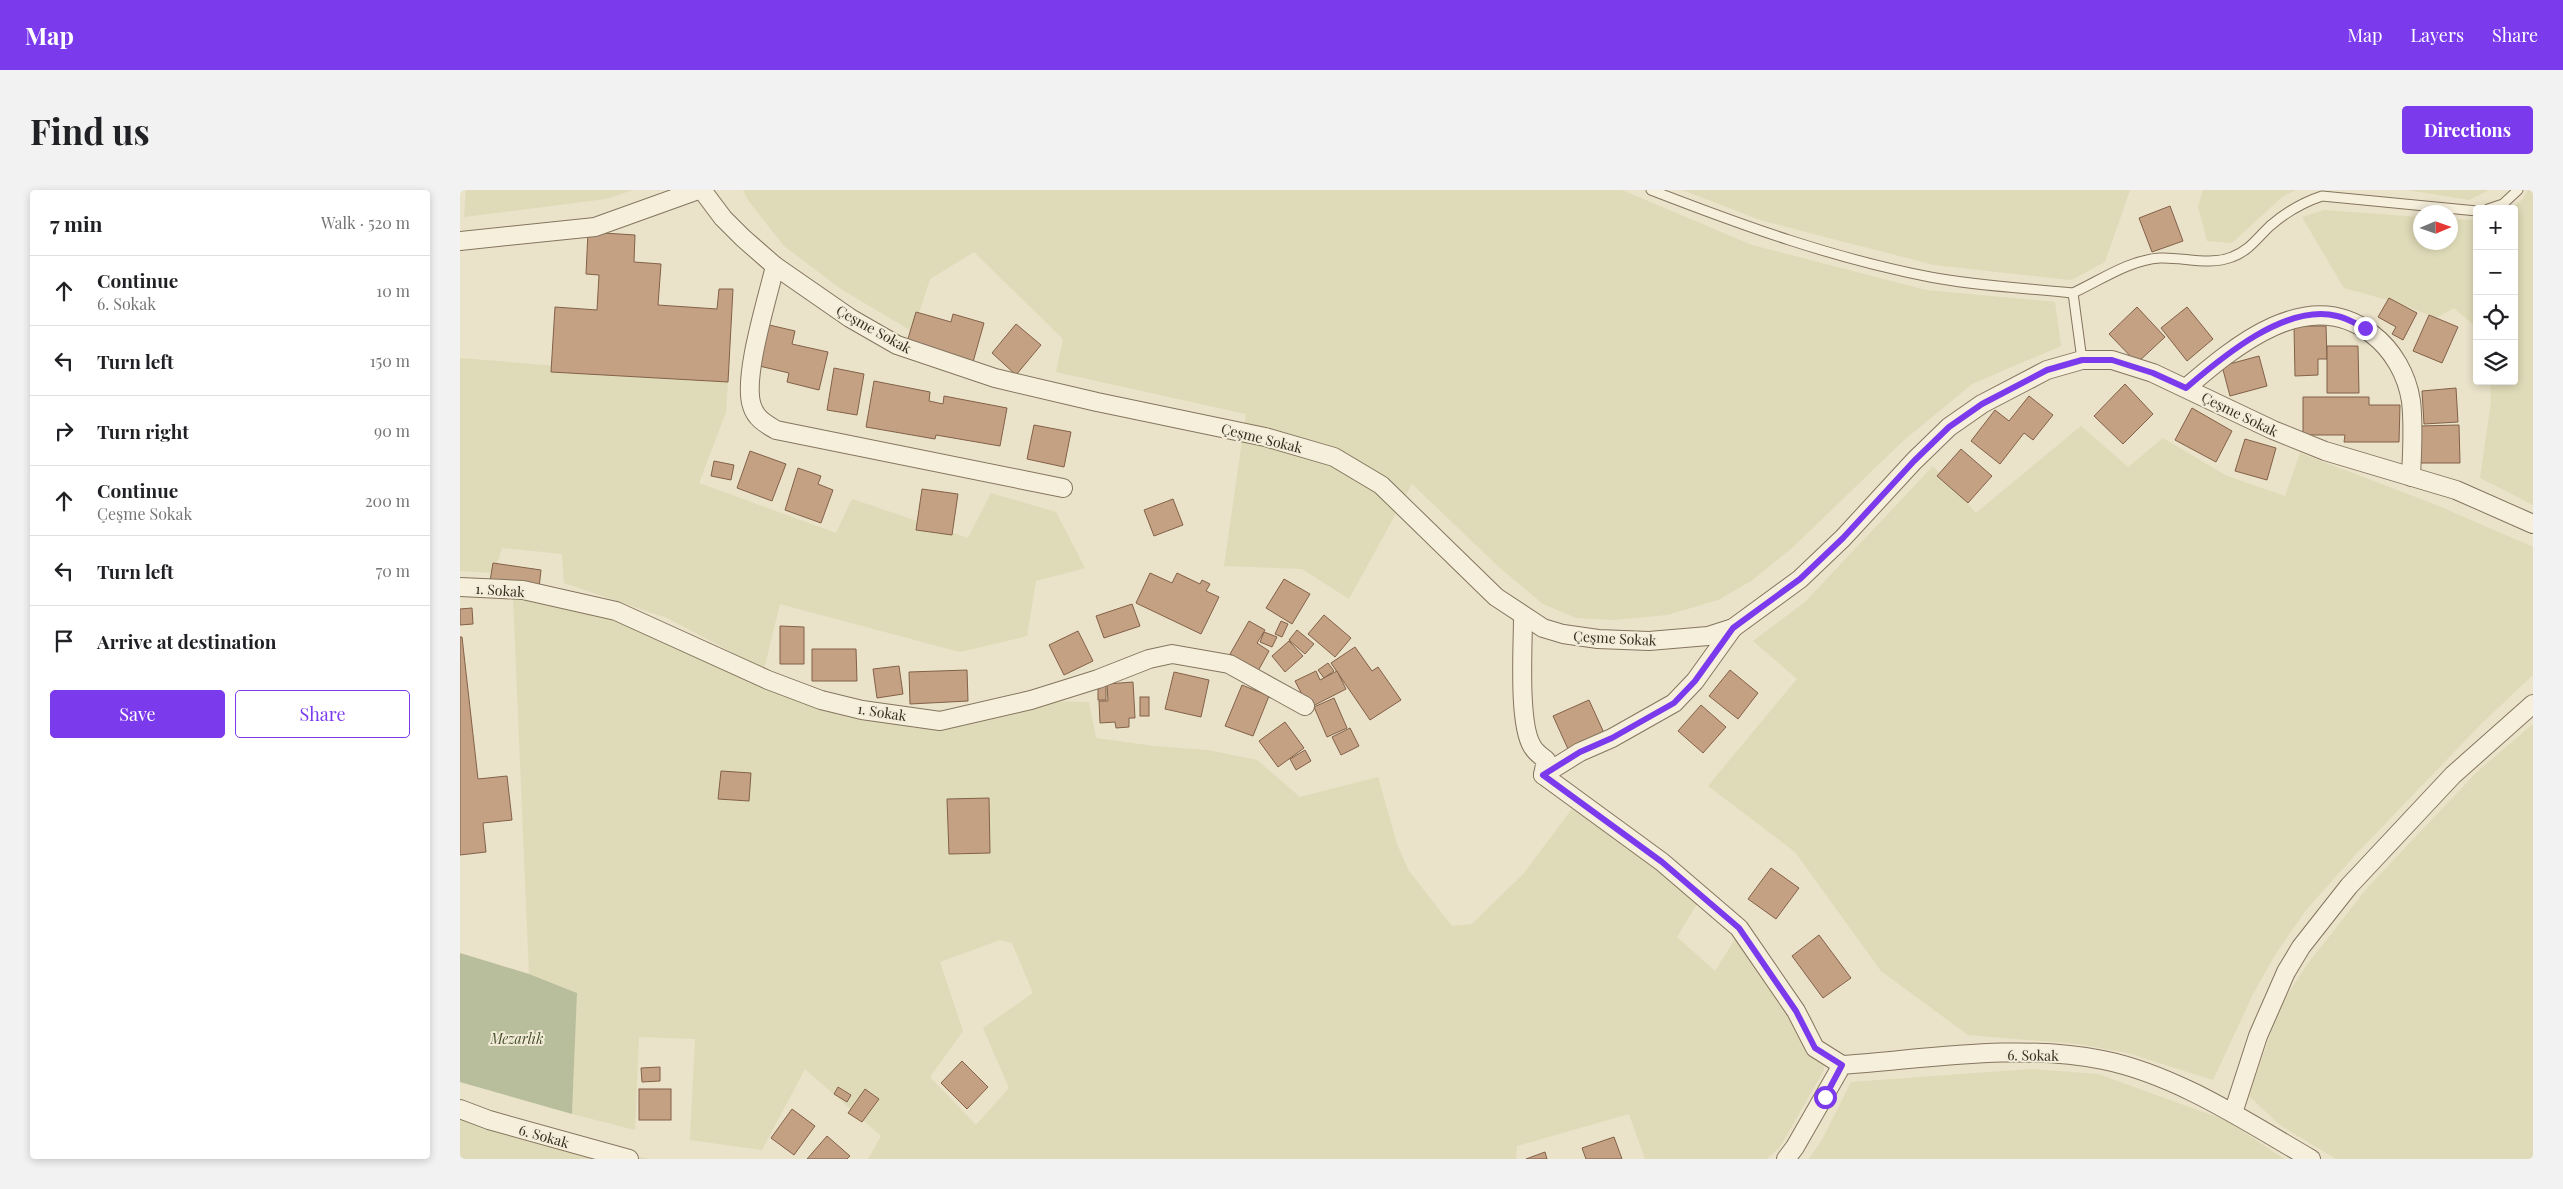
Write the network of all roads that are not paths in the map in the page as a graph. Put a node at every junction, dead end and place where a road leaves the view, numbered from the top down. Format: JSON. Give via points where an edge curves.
{"nodes":[{"id":1,"x":700,"y":190,"type":"edge"},
{"id":2,"x":1651,"y":190,"type":"edge"},
{"id":3,"x":2518,"y":190,"type":"edge"},
{"id":4,"x":2500,"y":205,"type":"edge"},
{"id":5,"x":2473,"y":212,"type":"edge"},
{"id":6,"x":460,"y":241,"type":"edge"},
{"id":7,"x":775,"y":266,"type":"junction"},
{"id":8,"x":2073,"y":293,"type":"junction"},
{"id":9,"x":2082,"y":360,"type":"junction"},
{"id":10,"x":2186,"y":388,"type":"junction"},
{"id":11,"x":2411,"y":477,"type":"junction"},
{"id":12,"x":1063,"y":488,"type":"dead end"},
{"id":13,"x":2533,"y":524,"type":"edge"},
{"id":14,"x":460,"y":588,"type":"edge"},
{"id":15,"x":1523,"y":617,"type":"junction"},
{"id":16,"x":1733,"y":628,"type":"junction"},
{"id":17,"x":2533,"y":704,"type":"edge"},
{"id":18,"x":1304,"y":706,"type":"dead end"},
{"id":19,"x":1543,"y":775,"type":"junction"},
{"id":20,"x":1842,"y":1065,"type":"junction"},
{"id":21,"x":460,"y":1109,"type":"edge"},
{"id":22,"x":2233,"y":1113,"type":"junction"},
{"id":23,"x":629,"y":1159,"type":"edge"},
{"id":24,"x":1786,"y":1159,"type":"edge"},
{"id":25,"x":2311,"y":1159,"type":"edge"}],
"edges":[{"from":1,"to":6,"type":"street","via":[[595,227]]},
{"from":1,"to":7,"type":"street","name":"Çeşme Sokak","via":[[730,225]]},
{"from":2,"to":8,"type":"lane","via":[[1755,231],[1840,257],[1931,278]]},
{"from":3,"to":4,"type":"lane"},
{"from":5,"to":8,"type":"lane","via":[[2322,196],[2303,202],[2286,213],[2246,251],[2231,258],[2135,261]]},
{"from":7,"to":12,"type":"street","via":[[750,388],[752,406],[761,421],[776,430]]},
{"from":7,"to":15,"type":"street","name":"Çeşme Sokak","via":[[850,318],[897,345],[927,356],[995,378],[1265,437],[1334,457],[1381,485],[1476,579]]},
{"from":8,"to":9,"type":"lane"},
{"from":9,"to":10,"type":"street","name":"Çeşme Sokak","via":[[2112,360]]},
{"from":9,"to":16,"type":"street","name":"Çeşme Sokak","via":[[2047,370],[1982,404],[1949,427],[1800,579]]},
{"from":10,"to":11,"type":"street","name":"Çeşme Sokak","via":[[2316,447]]},
{"from":10,"to":11,"type":"street","via":[[2223,356],[2262,332],[2311,315],[2337,315],[2350,320],[2382,341],[2406,380],[2411,401]]},
{"from":11,"to":13,"type":"street","name":"Çeşme Sokak","via":[[2456,490]]},
{"from":14,"to":18,"type":"street","name":"1. Sokak","via":[[523,590],[616,611],[768,680],[821,700],[940,721],[1031,700],[1172,654],[1229,664]]},
{"from":15,"to":16,"type":"street","name":"Çeşme Sokak","via":[[1563,634],[1598,639],[1682,640]]},
{"from":15,"to":19,"type":"street","via":[[1524,709],[1532,747],[1546,760]]},
{"from":16,"to":19,"type":"street","via":[[1695,681],[1674,703]]},
{"from":17,"to":22,"type":"street","via":[[2453,775],[2349,886],[2301,947],[2286,972],[2258,1036]]},
{"from":19,"to":20,"type":"street","via":[[1662,862],[1739,928],[1796,1011],[1815,1048]]},
{"from":20,"to":22,"type":"street","name":"6. Sokak","via":[[1961,1055],[2068,1056],[2103,1060],[2130,1068]]},
{"from":20,"to":24,"type":"street"},
{"from":21,"to":23,"type":"street","name":"6. Sokak"},
{"from":22,"to":25,"type":"street","name":"6. Sokak"}]}
